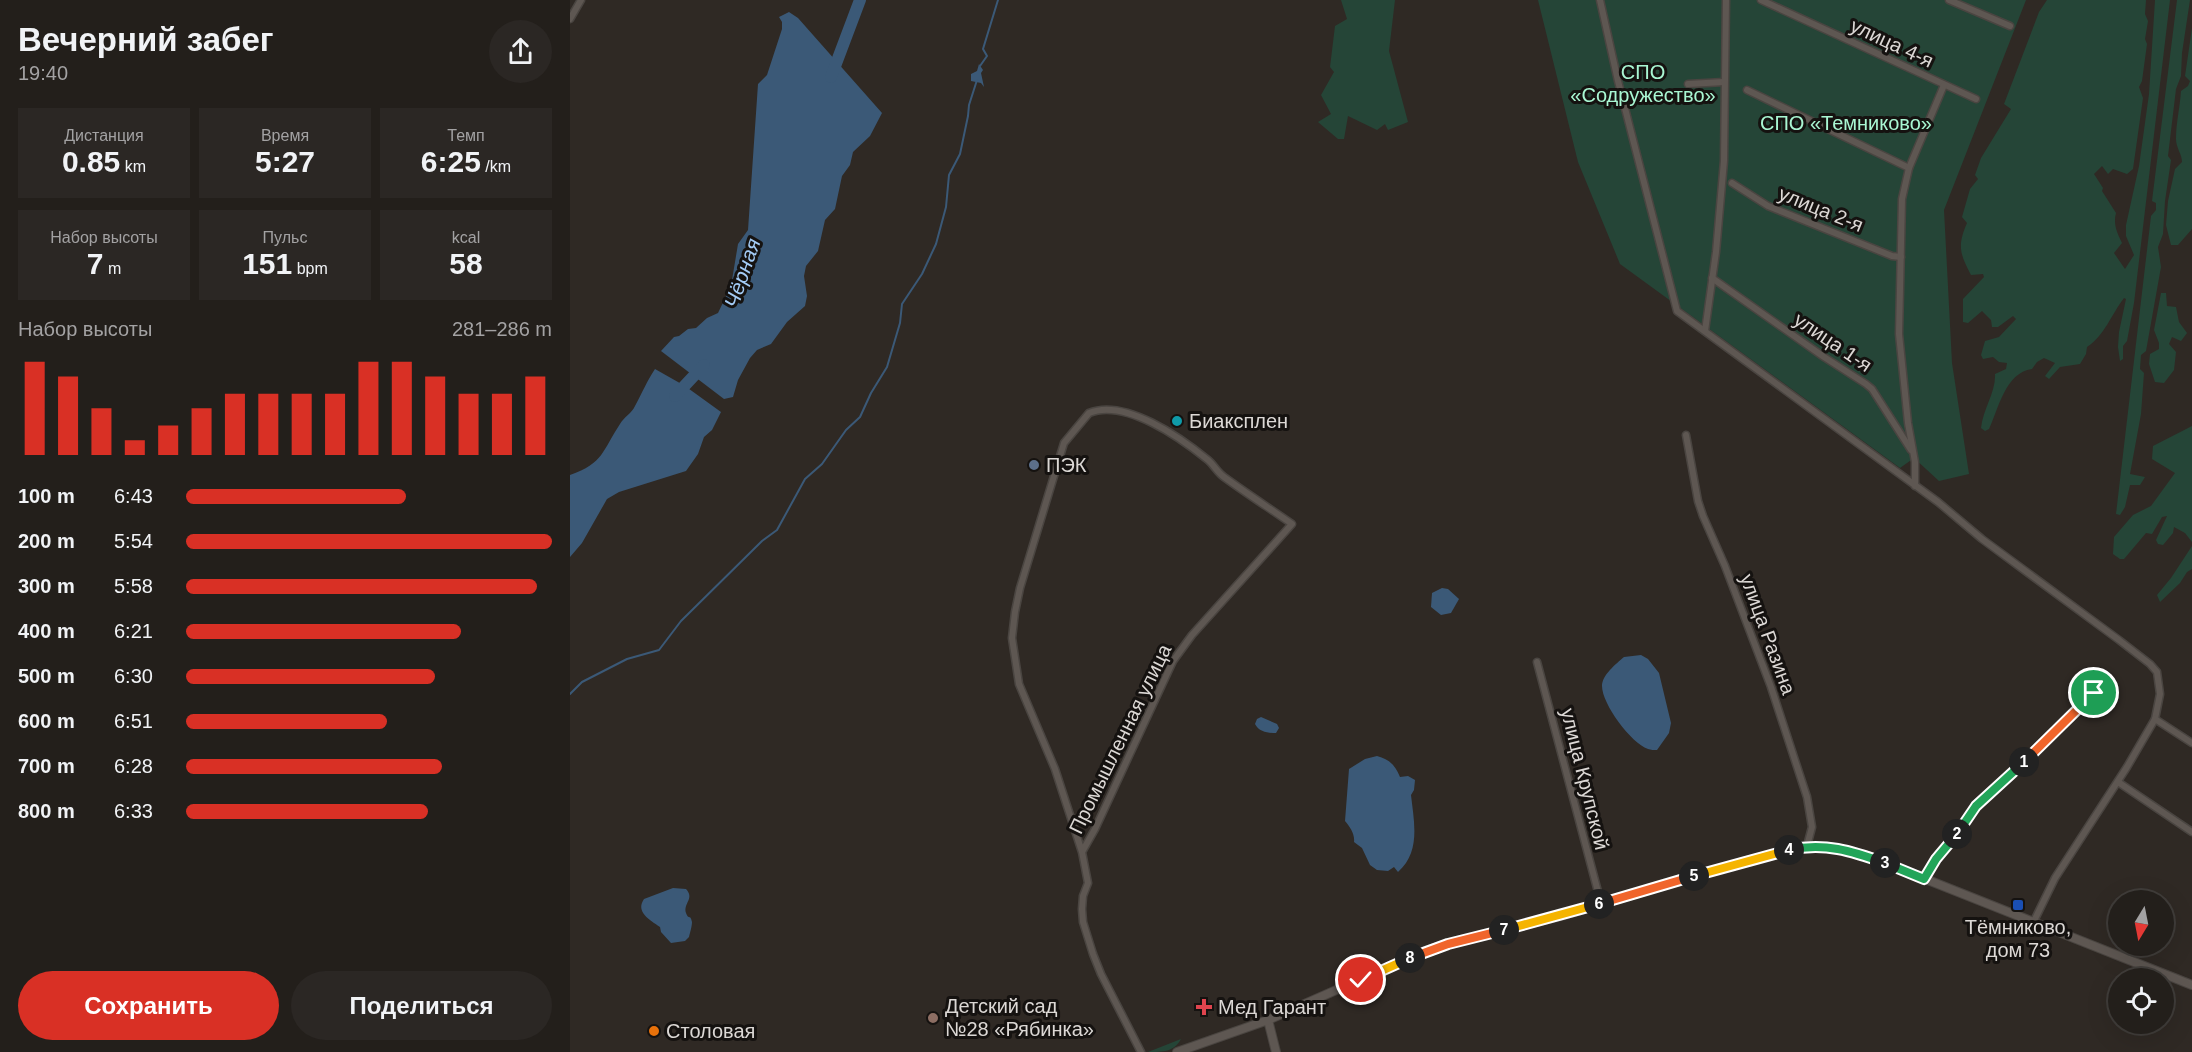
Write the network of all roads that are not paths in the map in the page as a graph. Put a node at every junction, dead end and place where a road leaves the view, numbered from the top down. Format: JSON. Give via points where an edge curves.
{"nodes":[{"id":1,"x":581,"y":0,"type":"edge"},
{"id":2,"x":1600,"y":0,"type":"edge"},
{"id":3,"x":1726,"y":0,"type":"edge"},
{"id":4,"x":1761,"y":0,"type":"edge"},
{"id":5,"x":1949,"y":0,"type":"edge"},
{"id":6,"x":570,"y":19,"type":"edge"},
{"id":7,"x":2010,"y":26,"type":"dead end"},
{"id":8,"x":1724,"y":82,"type":"junction"},
{"id":9,"x":1688,"y":84,"type":"dead end"},
{"id":10,"x":1944,"y":85,"type":"junction"},
{"id":11,"x":1747,"y":90,"type":"dead end"},
{"id":12,"x":1976,"y":99,"type":"dead end"},
{"id":13,"x":1909,"y":168,"type":"junction"},
{"id":14,"x":1732,"y":183,"type":"dead end"},
{"id":15,"x":1901,"y":258,"type":"junction"},
{"id":16,"x":1712,"y":278,"type":"junction"},
{"id":17,"x":1705,"y":331,"type":"junction"},
{"id":18,"x":1686,"y":435,"type":"dead end"},
{"id":19,"x":1913,"y":453,"type":"junction"},
{"id":20,"x":1915,"y":486,"type":"junction"},
{"id":21,"x":1537,"y":662,"type":"dead end"},
{"id":22,"x":2109,"y":682,"type":"dead end"},
{"id":23,"x":2155,"y":719,"type":"junction"},
{"id":24,"x":2192,"y":743,"type":"edge"},
{"id":25,"x":2118,"y":782,"type":"junction"},
{"id":26,"x":2192,"y":832,"type":"edge"},
{"id":27,"x":1808,"y":846,"type":"junction"},
{"id":28,"x":1082,"y":852,"type":"junction"},
{"id":29,"x":1924,"y":879,"type":"junction"},
{"id":30,"x":1601,"y":903,"type":"junction"},
{"id":31,"x":2034,"y":921,"type":"junction"},
{"id":32,"x":2192,"y":985,"type":"edge"},
{"id":33,"x":1268,"y":1020,"type":"junction"},
{"id":34,"x":1141,"y":1052,"type":"edge"},
{"id":35,"x":1177,"y":1052,"type":"edge"},
{"id":36,"x":1276,"y":1052,"type":"edge"}],
"edges":[{"from":1,"to":6,"type":"street"},
{"from":2,"to":17,"type":"street","via":[[1677,311]]},
{"from":3,"to":8,"type":"street"},
{"from":4,"to":10,"type":"street","name":"улица 4-я"},
{"from":5,"to":7,"type":"street"},
{"from":8,"to":9,"type":"street"},
{"from":8,"to":16,"type":"street","via":[[1724,161]]},
{"from":10,"to":12,"type":"street","name":"улица 4-я"},
{"from":10,"to":13,"type":"street"},
{"from":11,"to":13,"type":"street"},
{"from":13,"to":15,"type":"street","via":[[1902,199]]},
{"from":14,"to":15,"type":"street","name":"улица 2-я","via":[[1768,206]]},
{"from":15,"to":19,"type":"street","via":[[1899,334]]},
{"from":16,"to":17,"type":"street"},
{"from":16,"to":19,"type":"street","name":"улица 1-я","via":[[1872,389]]},
{"from":17,"to":20,"type":"street"},
{"from":18,"to":27,"type":"street","name":"улица Разина","via":[[1703,516],[1772,687],[1807,797],[1812,827]]},
{"from":19,"to":20,"type":"street"},
{"from":20,"to":23,"type":"street","via":[[2154,668],[2160,694]]},
{"from":21,"to":30,"type":"street","name":"улица Крупской"},
{"from":22,"to":29,"type":"street","via":[[1976,806]]},
{"from":23,"to":24,"type":"street"},
{"from":23,"to":25,"type":"street"},
{"from":25,"to":26,"type":"street"},
{"from":25,"to":31,"type":"street","via":[[2055,878]]},
{"from":27,"to":29,"type":"street","via":[[1850,850]]},
{"from":27,"to":30,"type":"street"},
{"from":28,"to":28,"type":"street","name":"Промышленная улица","via":[[1055,769],[1019,684],[1012,630],[1020,588],[1064,443],[1089,413],[1110,410],[1158,425],[1292,524],[1173,661]]},
{"from":28,"to":34,"type":"street","name":"Промышленная улица","via":[[1088,883],[1082,903],[1086,933],[1101,974]]},
{"from":29,"to":31,"type":"street"},
{"from":30,"to":33,"type":"street","via":[[1425,951]]},
{"from":31,"to":32,"type":"street"},
{"from":33,"to":35,"type":"street"},
{"from":33,"to":36,"type":"street"}]}
